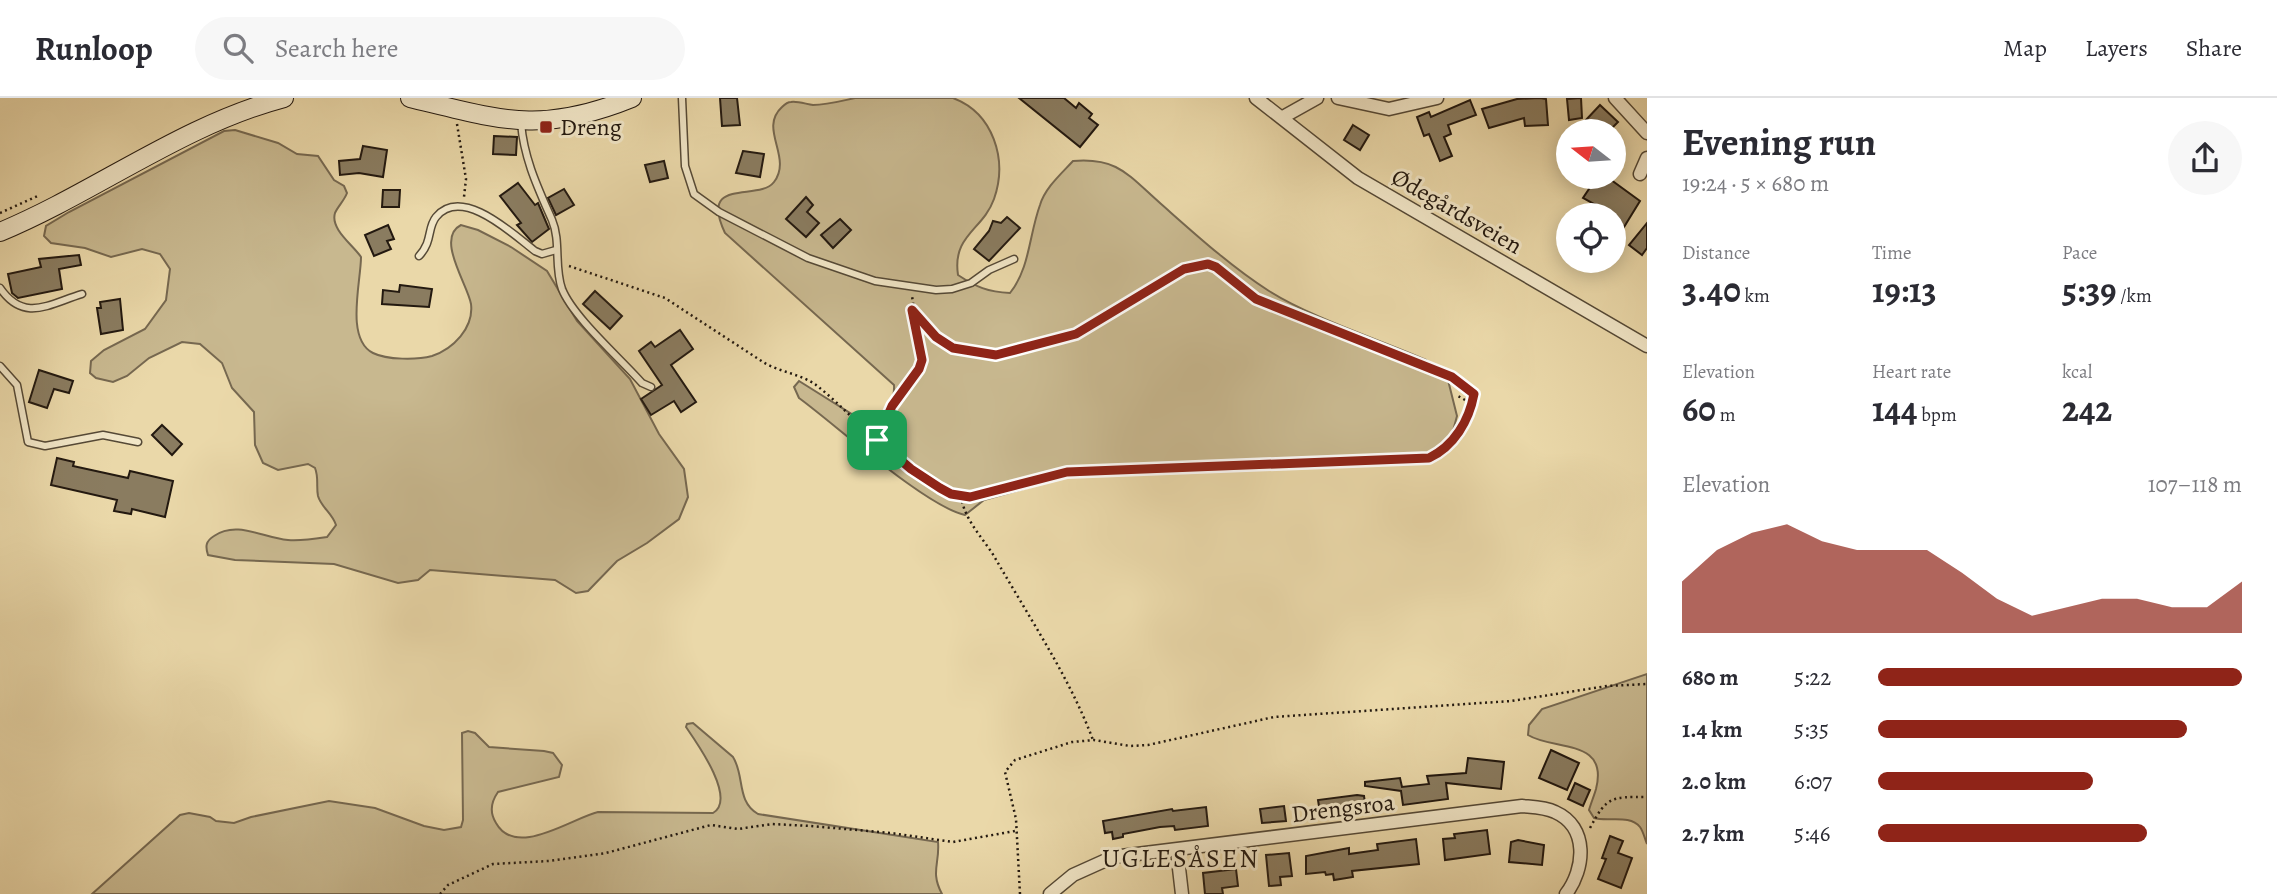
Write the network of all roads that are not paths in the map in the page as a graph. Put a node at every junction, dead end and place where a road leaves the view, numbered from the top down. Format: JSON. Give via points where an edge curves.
{"nodes":[{"id":1,"x":410,"y":98,"type":"edge"},
{"id":2,"x":632,"y":98,"type":"edge"},
{"id":3,"x":682,"y":98,"type":"edge"},
{"id":4,"x":1256,"y":98,"type":"edge"},
{"id":5,"x":1317,"y":98,"type":"edge"},
{"id":6,"x":1338,"y":98,"type":"edge"},
{"id":7,"x":1437,"y":98,"type":"edge"},
{"id":8,"x":1615,"y":98,"type":"edge"},
{"id":9,"x":271,"y":100,"type":"edge"},
{"id":10,"x":1283,"y":117,"type":"junction"},
{"id":11,"x":521,"y":121,"type":"junction"},
{"id":12,"x":1647,"y":133,"type":"edge"},
{"id":13,"x":1647,"y":158,"type":"edge"},
{"id":14,"x":1640,"y":174,"type":"dead end"},
{"id":15,"x":0,"y":232,"type":"edge"},
{"id":16,"x":556,"y":250,"type":"junction"},
{"id":17,"x":419,"y":256,"type":"dead end"},
{"id":18,"x":1014,"y":259,"type":"dead end"},
{"id":19,"x":0,"y":288,"type":"edge"},
{"id":20,"x":82,"y":294,"type":"dead end"},
{"id":21,"x":1647,"y":346,"type":"edge"},
{"id":22,"x":0,"y":366,"type":"edge"},
{"id":23,"x":651,"y":387,"type":"dead end"},
{"id":24,"x":138,"y":442,"type":"dead end"},
{"id":25,"x":1177,"y":851,"type":"junction"},
{"id":26,"x":1050,"y":894,"type":"edge"},
{"id":27,"x":1182,"y":894,"type":"edge"},
{"id":28,"x":1566,"y":894,"type":"edge"}],
"edges":[{"from":1,"to":11,"type":"main road"},
{"from":2,"to":11,"type":"main road","via":[[577,118]]},
{"from":3,"to":18,"type":"lane","via":[[687,173],[694,194],[808,258],[875,281],[936,290],[971,283]]},
{"from":4,"to":10,"type":"street","name":"Ødegårdsveien"},
{"from":5,"to":10,"type":"street"},
{"from":6,"to":7,"type":"street","via":[[1389,109]]},
{"from":8,"to":12,"type":"street"},
{"from":9,"to":15,"type":"main road","via":[[194,133]]},
{"from":10,"to":21,"type":"street","name":"Ødegårdsveien","via":[[1358,178]]},
{"from":11,"to":16,"type":"lane","via":[[528,165],[553,221]]},
{"from":13,"to":14,"type":"street"},
{"from":16,"to":17,"type":"lane","via":[[535,251],[485,214],[463,207],[439,214],[428,247]]},
{"from":16,"to":23,"type":"lane","via":[[563,290],[574,308],[642,383]]},
{"from":19,"to":20,"type":"lane","via":[[22,309]]},
{"from":22,"to":24,"type":"lane","via":[[17,385],[28,442],[45,446],[103,435]]},
{"from":25,"to":26,"type":"street","name":"Drengsroa","via":[[1113,857],[1073,875]]},
{"from":25,"to":27,"type":"street"},
{"from":25,"to":28,"type":"street","name":"Drengsroa","via":[[1522,806],[1554,811],[1568,819],[1581,846],[1580,867]]}]}
